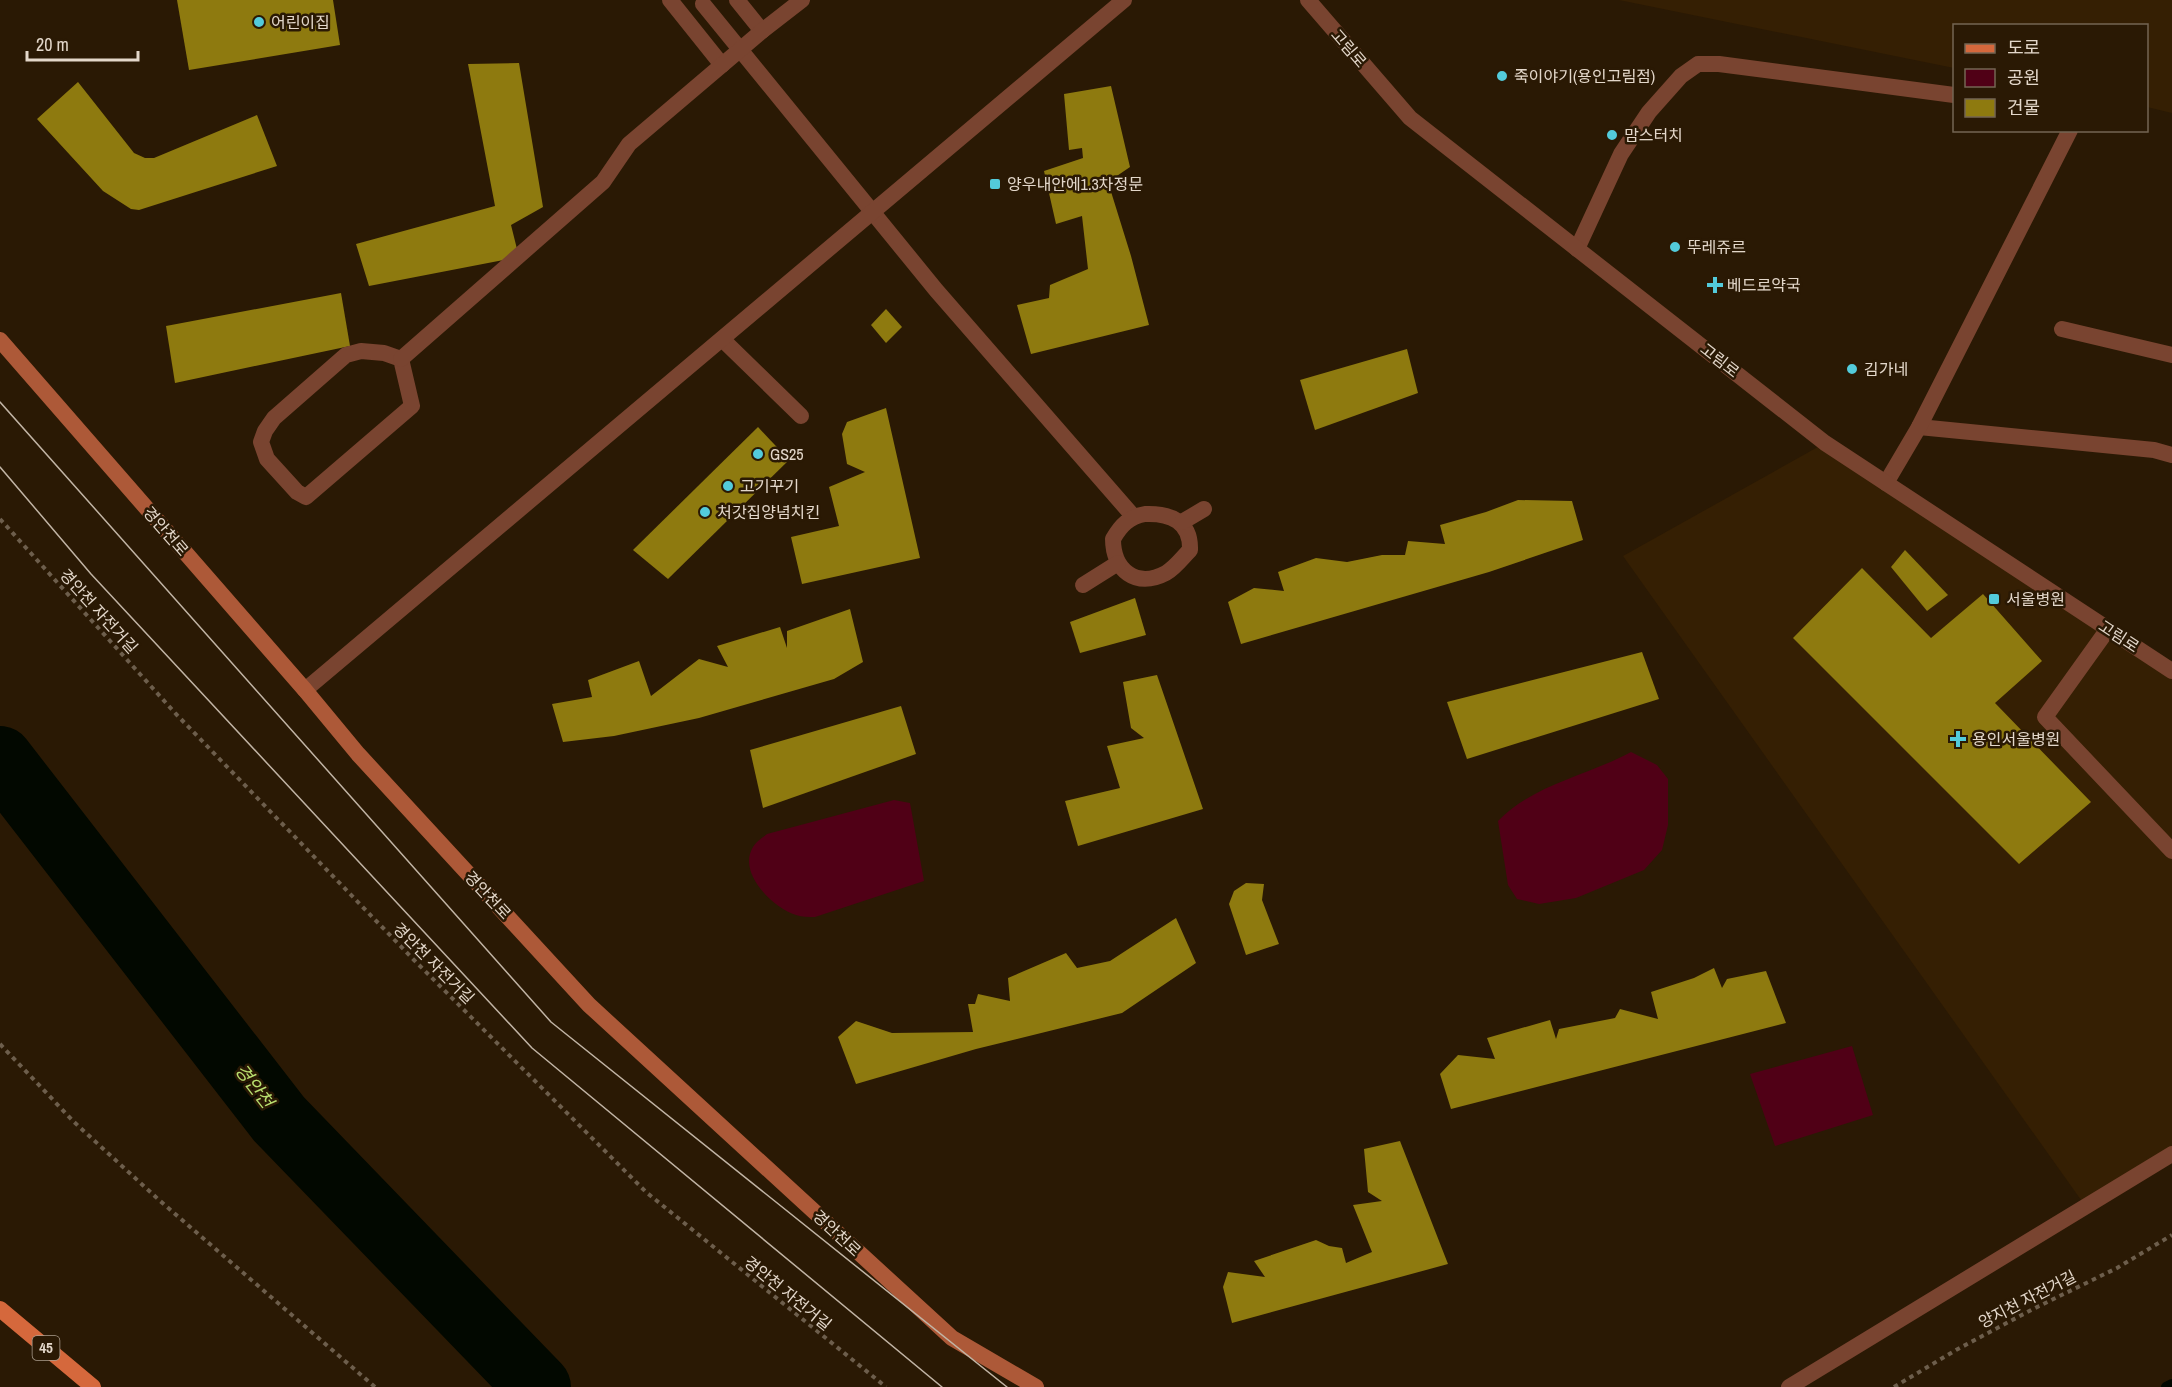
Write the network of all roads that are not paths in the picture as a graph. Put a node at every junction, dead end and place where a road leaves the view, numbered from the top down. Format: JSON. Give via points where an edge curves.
{"nodes":[{"id":1,"x":670,"y":0,"type":"edge"},
{"id":2,"x":737,"y":0,"type":"edge"},
{"id":3,"x":802,"y":0,"type":"edge"},
{"id":4,"x":1124,"y":0,"type":"edge"},
{"id":5,"x":1308,"y":0,"type":"edge"},
{"id":6,"x":703,"y":4,"type":"dead end"},
{"id":7,"x":762,"y":31,"type":"junction"},
{"id":8,"x":740,"y":50,"type":"junction"},
{"id":9,"x":722,"y":65,"type":"junction"},
{"id":10,"x":1953,"y":95,"type":"edge"},
{"id":11,"x":2069,"y":132,"type":"edge"},
{"id":12,"x":873,"y":212,"type":"junction"},
{"id":13,"x":1577,"y":249,"type":"junction"},
{"id":14,"x":2062,"y":328,"type":"dead end"},
{"id":15,"x":722,"y":339,"type":"junction"},
{"id":16,"x":0,"y":340,"type":"edge"},
{"id":17,"x":2172,"y":356,"type":"edge"},
{"id":18,"x":401,"y":359,"type":"junction"},
{"id":19,"x":801,"y":416,"type":"dead end"},
{"id":20,"x":1919,"y":427,"type":"junction"},
{"id":21,"x":2172,"y":455,"type":"edge"},
{"id":22,"x":1886,"y":483,"type":"junction"},
{"id":23,"x":1203,"y":509,"type":"dead end"},
{"id":24,"x":1133,"y":516,"type":"junction"},
{"id":25,"x":1182,"y":522,"type":"junction"},
{"id":26,"x":1118,"y":563,"type":"junction"},
{"id":27,"x":1083,"y":585,"type":"dead end"},
{"id":28,"x":2108,"y":629,"type":"junction"},
{"id":29,"x":2172,"y":671,"type":"edge"},
{"id":30,"x":305,"y":690,"type":"junction"},
{"id":31,"x":2172,"y":851,"type":"edge"},
{"id":32,"x":2172,"y":1154,"type":"edge"},
{"id":33,"x":0,"y":1309,"type":"edge"},
{"id":34,"x":93,"y":1387,"type":"edge"},
{"id":35,"x":1036,"y":1387,"type":"edge"},
{"id":36,"x":1789,"y":1387,"type":"edge"}],
"edges":[{"from":1,"to":9,"type":"street"},
{"from":2,"to":7,"type":"street"},
{"from":3,"to":7,"type":"street"},
{"from":4,"to":12,"type":"street"},
{"from":5,"to":13,"type":"street","name":"고림로","via":[[1410,118]]},
{"from":6,"to":8,"type":"street"},
{"from":7,"to":8,"type":"street"},
{"from":8,"to":9,"type":"street"},
{"from":8,"to":12,"type":"street"},
{"from":9,"to":18,"type":"street","via":[[629,144],[603,183]]},
{"from":10,"to":13,"type":"street","via":[[1698,64],[1681,76],[1649,112],[1621,154]]},
{"from":11,"to":20,"type":"street"},
{"from":12,"to":15,"type":"street"},
{"from":12,"to":24,"type":"street"},
{"from":13,"to":22,"type":"street","name":"고림로","via":[[1826,443]]},
{"from":14,"to":17,"type":"street"},
{"from":15,"to":19,"type":"street"},
{"from":15,"to":30,"type":"street"},
{"from":16,"to":30,"type":"main road","name":"경안천로"},
{"from":18,"to":18,"type":"street","via":[[373,351],[346,355],[274,418],[261,442],[267,459],[297,492],[306,497],[412,406]]},
{"from":20,"to":21,"type":"street"},
{"from":20,"to":22,"type":"street"},
{"from":22,"to":28,"type":"street","name":"고림로"},
{"from":23,"to":25,"type":"street"},
{"from":24,"to":25,"type":"street","via":[[1157,514]]},
{"from":24,"to":26,"type":"street","via":[[1113,538]]},
{"from":25,"to":26,"type":"street","via":[[1191,539],[1190,550],[1168,572],[1141,578],[1131,576]]},
{"from":26,"to":27,"type":"street"},
{"from":28,"to":29,"type":"street","name":"고림로"},
{"from":28,"to":31,"type":"street","via":[[2045,717]]},
{"from":30,"to":35,"type":"main road","name":"경안천로","via":[[358,754],[589,1005],[952,1338]]},
{"from":32,"to":36,"type":"street"},
{"from":33,"to":34,"type":"main road","number":"45"}]}
